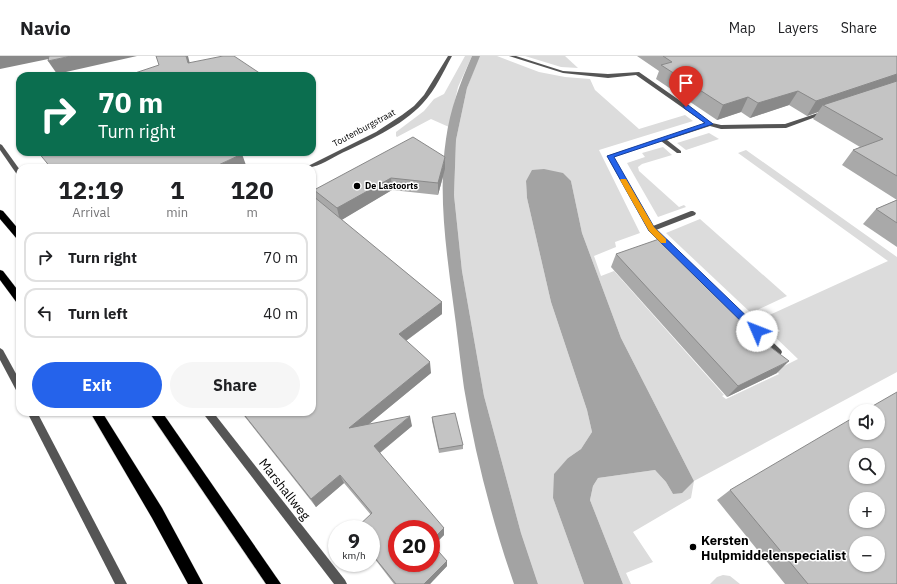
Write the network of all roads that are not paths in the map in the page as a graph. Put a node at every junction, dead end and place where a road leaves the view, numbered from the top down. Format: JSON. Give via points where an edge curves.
{"nodes":[{"id":1,"x":450,"y":56,"type":"edge"},
{"id":2,"x":511,"y":56,"type":"edge"},
{"id":3,"x":830,"y":111,"type":"edge"},
{"id":4,"x":710,"y":124,"type":"junction"},
{"id":5,"x":662,"y":139,"type":"junction"},
{"id":6,"x":0,"y":146,"type":"edge"},
{"id":7,"x":679,"y":152,"type":"dead end"},
{"id":8,"x":314,"y":164,"type":"edge"},
{"id":9,"x":16,"y":169,"type":"edge"},
{"id":10,"x":0,"y":213,"type":"edge"},
{"id":11,"x":693,"y":213,"type":"dead end"},
{"id":12,"x":651,"y":229,"type":"junction"},
{"id":13,"x":16,"y":232,"type":"edge"},
{"id":14,"x":673,"y":250,"type":"edge"},
{"id":15,"x":0,"y":273,"type":"edge"},
{"id":16,"x":16,"y":295,"type":"edge"},
{"id":17,"x":745,"y":320,"type":"edge"},
{"id":18,"x":0,"y":352,"type":"edge"},
{"id":19,"x":778,"y":352,"type":"edge"},
{"id":20,"x":16,"y":382,"type":"edge"},
{"id":21,"x":34,"y":416,"type":"edge"},
{"id":22,"x":98,"y":416,"type":"edge"},
{"id":23,"x":158,"y":416,"type":"edge"},
{"id":24,"x":210,"y":416,"type":"edge"},
{"id":25,"x":121,"y":584,"type":"edge"},
{"id":26,"x":196,"y":584,"type":"edge"},
{"id":27,"x":274,"y":584,"type":"edge"},
{"id":28,"x":341,"y":584,"type":"edge"}],
"edges":[{"from":1,"to":8,"type":"street","name":"Toutenburgstraat","via":[[417,106],[394,124]]},
{"from":2,"to":4,"type":"street","via":[[563,72],[608,76],[637,73]]},
{"from":3,"to":4,"type":"street","via":[[786,126],[728,128]]},
{"from":4,"to":5,"type":"street"},
{"from":5,"to":7,"type":"street"},
{"from":5,"to":12,"type":"street","via":[[610,156]]},
{"from":6,"to":9,"type":"street"},
{"from":10,"to":13,"type":"main road"},
{"from":11,"to":12,"type":"street"},
{"from":12,"to":14,"type":"street"},
{"from":15,"to":16,"type":"main road"},
{"from":17,"to":19,"type":"street"},
{"from":18,"to":20,"type":"street"},
{"from":21,"to":25,"type":"street"},
{"from":22,"to":26,"type":"main road"},
{"from":23,"to":27,"type":"main road"},
{"from":24,"to":28,"type":"street","name":"Marshallweg"}]}
